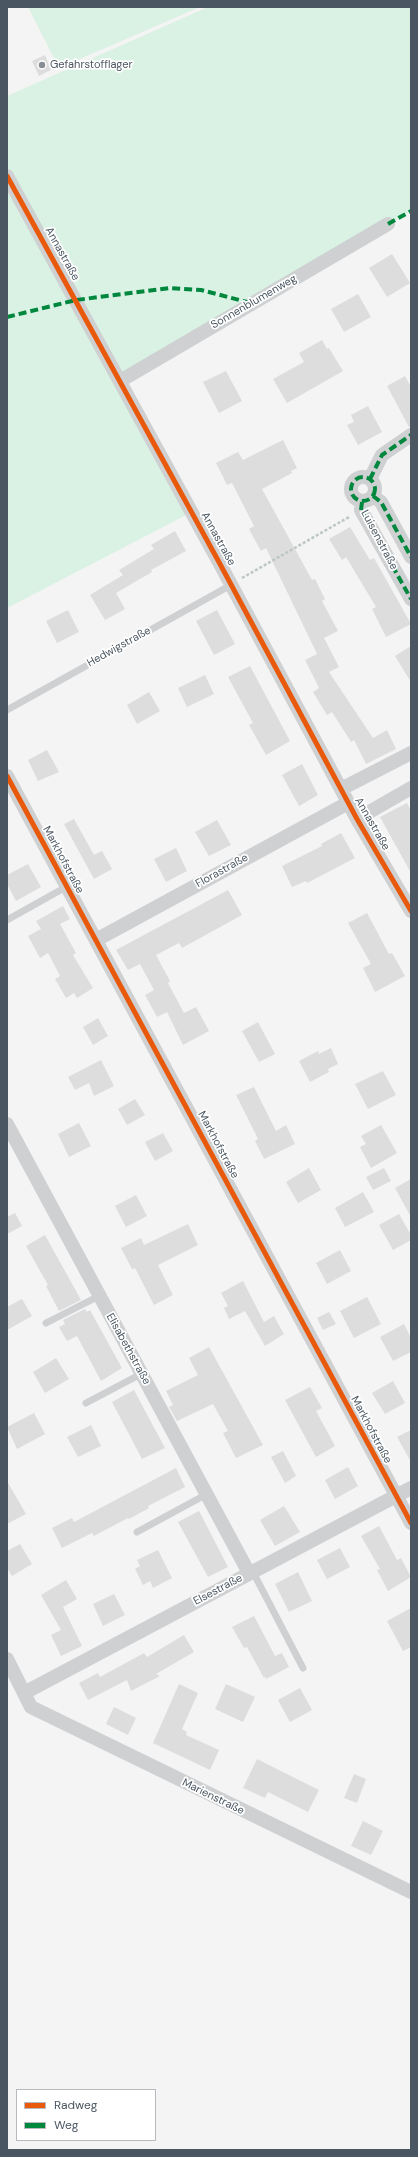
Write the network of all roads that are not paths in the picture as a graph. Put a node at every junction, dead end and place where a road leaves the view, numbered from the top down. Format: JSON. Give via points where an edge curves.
{"nodes":[{"id":1,"x":7,"y":176,"type":"edge"},
{"id":2,"x":388,"y":224,"type":"dead end"},
{"id":3,"x":120,"y":381,"type":"junction"},
{"id":4,"x":411,"y":435,"type":"edge"},
{"id":5,"x":370,"y":479,"type":"junction"},
{"id":6,"x":366,"y":503,"type":"junction"},
{"id":7,"x":411,"y":557,"type":"edge"},
{"id":8,"x":231,"y":585,"type":"junction"},
{"id":9,"x":411,"y":599,"type":"edge"},
{"id":10,"x":7,"y":710,"type":"edge"},
{"id":11,"x":411,"y":753,"type":"edge"},
{"id":12,"x":7,"y":776,"type":"edge"},
{"id":13,"x":411,"y":788,"type":"edge"},
{"id":14,"x":341,"y":789,"type":"junction"},
{"id":15,"x":348,"y":803,"type":"junction"},
{"id":16,"x":357,"y":819,"type":"junction"},
{"id":17,"x":66,"y":887,"type":"junction"},
{"id":18,"x":411,"y":911,"type":"edge"},
{"id":19,"x":7,"y":920,"type":"edge"},
{"id":20,"x":96,"y":940,"type":"junction"},
{"id":21,"x":7,"y":1124,"type":"edge"},
{"id":22,"x":99,"y":1296,"type":"junction"},
{"id":23,"x":46,"y":1323,"type":"dead end"},
{"id":24,"x":141,"y":1374,"type":"junction"},
{"id":25,"x":86,"y":1403,"type":"dead end"},
{"id":26,"x":411,"y":1488,"type":"edge"},
{"id":27,"x":206,"y":1494,"type":"junction"},
{"id":28,"x":396,"y":1496,"type":"junction"},
{"id":29,"x":411,"y":1523,"type":"edge"},
{"id":30,"x":137,"y":1532,"type":"dead end"},
{"id":31,"x":251,"y":1573,"type":"junction"},
{"id":32,"x":7,"y":1659,"type":"edge"},
{"id":33,"x":303,"y":1668,"type":"dead end"},
{"id":34,"x":24,"y":1693,"type":"junction"},
{"id":35,"x":411,"y":1892,"type":"edge"}],
"edges":[{"from":1,"to":3,"type":"street","name":"Annastraße"},
{"from":2,"to":3,"type":"street","name":"Sonnenblumenweg"},
{"from":3,"to":8,"type":"street","name":"Annastraße"},
{"from":4,"to":5,"type":"street","via":[[382,455]]},
{"from":5,"to":6,"type":"street","name":"Luisenstraße","via":[[375,490]]},
{"from":5,"to":6,"type":"street","name":"Luisenstraße","via":[[359,478],[351,485],[353,496]]},
{"from":6,"to":7,"type":"street","name":"Luisenstraße","via":[[381,502]]},
{"from":6,"to":9,"type":"street","name":"Luisenstraße"},
{"from":8,"to":10,"type":"lane","name":"Hedwigstraße"},
{"from":8,"to":14,"type":"street","name":"Annastraße"},
{"from":11,"to":14,"type":"street"},
{"from":12,"to":17,"type":"street","name":"Markhofstraße"},
{"from":13,"to":16,"type":"street"},
{"from":14,"to":15,"type":"street","name":"Annastraße"},
{"from":15,"to":16,"type":"street","name":"Annastraße"},
{"from":15,"to":20,"type":"street","name":"Florastraße"},
{"from":16,"to":18,"type":"street","name":"Annastraße"},
{"from":17,"to":19,"type":"lane"},
{"from":17,"to":20,"type":"street","name":"Markhofstraße"},
{"from":20,"to":28,"type":"street","name":"Markhofstraße"},
{"from":21,"to":22,"type":"street","name":"Elisabethstraße"},
{"from":22,"to":23,"type":"lane"},
{"from":22,"to":24,"type":"street","name":"Elisabethstraße"},
{"from":24,"to":25,"type":"lane"},
{"from":24,"to":27,"type":"street","name":"Elisabethstraße"},
{"from":26,"to":28,"type":"street","name":"Elsestraße"},
{"from":27,"to":30,"type":"lane"},
{"from":27,"to":31,"type":"street","name":"Elisabethstraße"},
{"from":28,"to":29,"type":"street","name":"Markhofstraße"},
{"from":28,"to":31,"type":"street","name":"Elsestraße"},
{"from":31,"to":33,"type":"lane"},
{"from":31,"to":34,"type":"street","name":"Elsestraße"},
{"from":32,"to":34,"type":"street","name":"Marienstraße"},
{"from":34,"to":35,"type":"street","name":"Marienstraße","via":[[31,1707]]}]}
